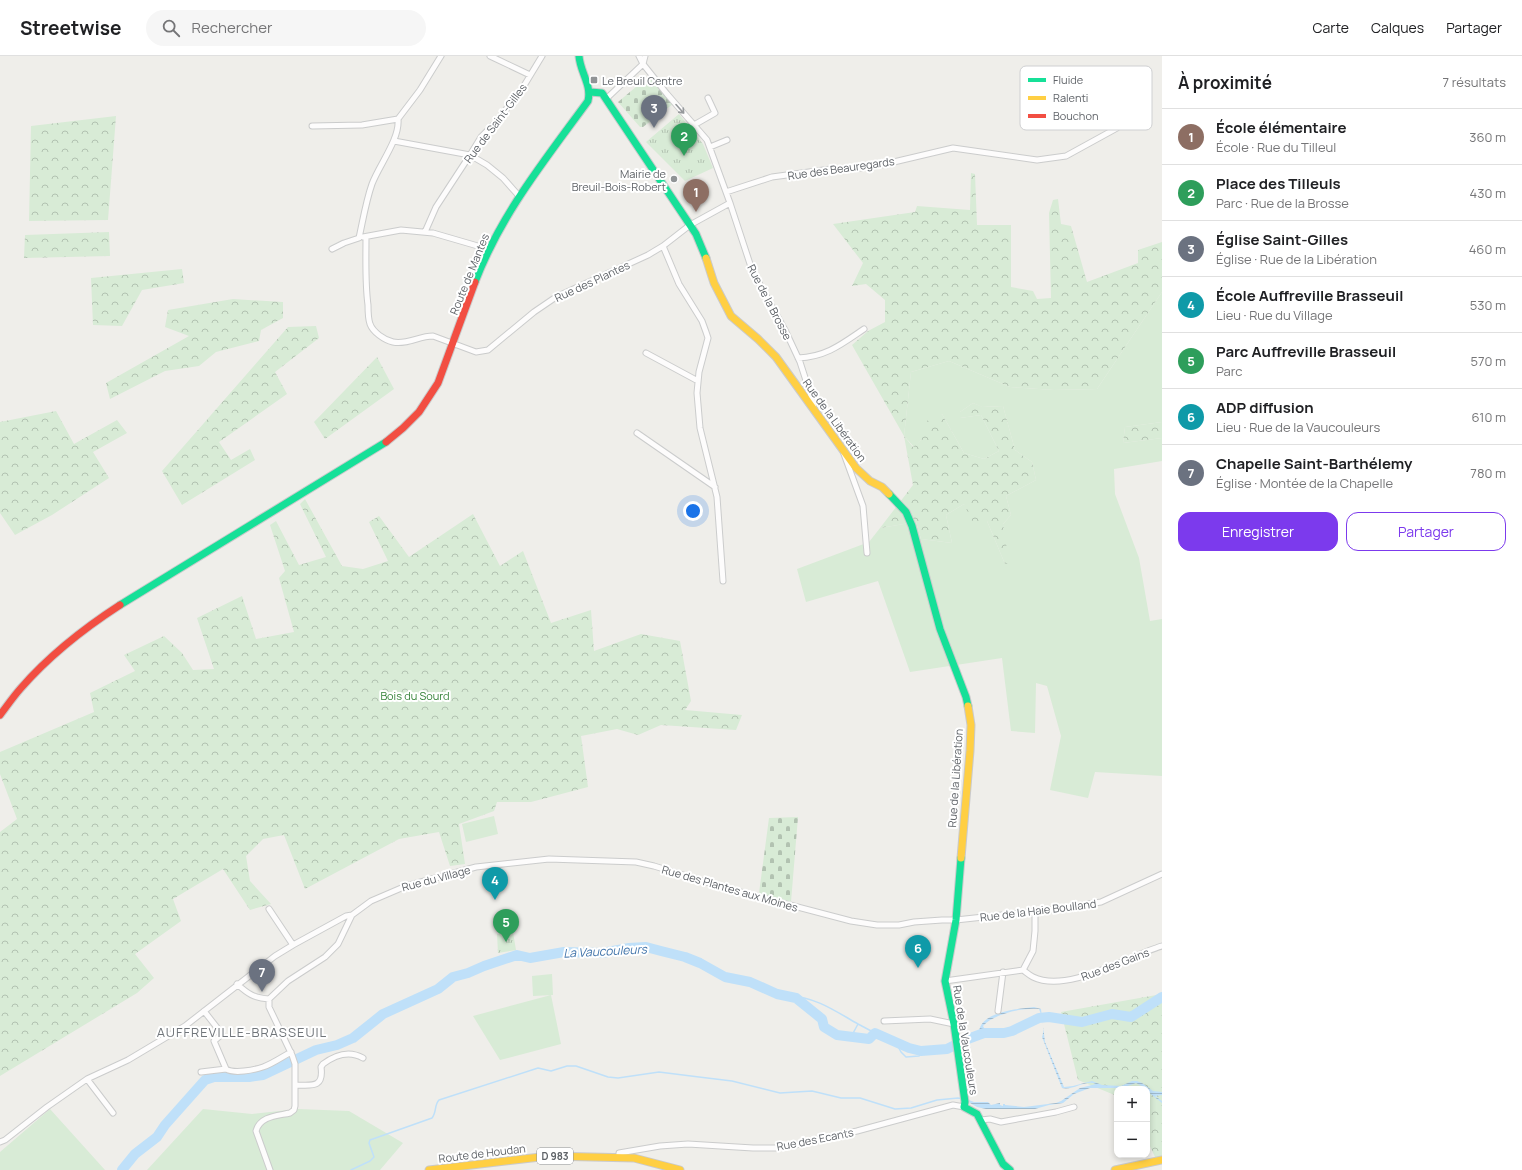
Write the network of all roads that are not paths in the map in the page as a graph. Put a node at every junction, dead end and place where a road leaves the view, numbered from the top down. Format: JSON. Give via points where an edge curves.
{"nodes":[{"id":1,"x":441,"y":56,"type":"edge"},
{"id":2,"x":490,"y":56,"type":"edge"},
{"id":3,"x":542,"y":56,"type":"edge"},
{"id":4,"x":579,"y":56,"type":"edge"},
{"id":5,"x":640,"y":56,"type":"edge"},
{"id":6,"x":645,"y":56,"type":"edge"},
{"id":7,"x":643,"y":64,"type":"junction"},
{"id":8,"x":530,"y":75,"type":"junction"},
{"id":9,"x":590,"y":92,"type":"junction"},
{"id":10,"x":708,"y":98,"type":"dead end"},
{"id":11,"x":606,"y":99,"type":"junction"},
{"id":12,"x":398,"y":119,"type":"junction"},
{"id":13,"x":694,"y":125,"type":"junction"},
{"id":14,"x":312,"y":126,"type":"dead end"},
{"id":15,"x":1113,"y":130,"type":"edge"},
{"id":16,"x":727,"y":140,"type":"dead end"},
{"id":17,"x":394,"y":141,"type":"junction"},
{"id":18,"x":710,"y":148,"type":"junction"},
{"id":19,"x":470,"y":155,"type":"junction"},
{"id":20,"x":726,"y":192,"type":"junction"},
{"id":21,"x":519,"y":196,"type":"junction"},
{"id":22,"x":730,"y":203,"type":"junction"},
{"id":23,"x":690,"y":225,"type":"junction"},
{"id":24,"x":425,"y":232,"type":"junction"},
{"id":25,"x":366,"y":237,"type":"junction"},
{"id":26,"x":359,"y":238,"type":"junction"},
{"id":27,"x":663,"y":246,"type":"junction"},
{"id":28,"x":332,"y":249,"type":"dead end"},
{"id":29,"x":488,"y":249,"type":"junction"},
{"id":30,"x":864,"y":329,"type":"dead end"},
{"id":31,"x":453,"y":344,"type":"junction"},
{"id":32,"x":646,"y":353,"type":"dead end"},
{"id":33,"x":798,"y":358,"type":"junction"},
{"id":34,"x":698,"y":381,"type":"junction"},
{"id":35,"x":814,"y":412,"type":"junction"},
{"id":36,"x":637,"y":433,"type":"dead end"},
{"id":37,"x":842,"y":449,"type":"junction"},
{"id":38,"x":715,"y":487,"type":"junction"},
{"id":39,"x":867,"y":553,"type":"dead end"},
{"id":40,"x":724,"y":581,"type":"dead end"},
{"id":41,"x":0,"y":715,"type":"edge"},
{"id":42,"x":504,"y":864,"type":"joint"},
{"id":43,"x":1162,"y":874,"type":"edge"},
{"id":44,"x":269,"y":909,"type":"dead end"},
{"id":45,"x":1035,"y":912,"type":"junction"},
{"id":46,"x":352,"y":915,"type":"junction"},
{"id":47,"x":956,"y":920,"type":"junction"},
{"id":48,"x":293,"y":945,"type":"junction"},
{"id":49,"x":1162,"y":946,"type":"edge"},
{"id":50,"x":1022,"y":970,"type":"junction"},
{"id":51,"x":1003,"y":972,"type":"junction"},
{"id":52,"x":945,"y":981,"type":"junction"},
{"id":53,"x":237,"y":984,"type":"junction"},
{"id":54,"x":269,"y":1000,"type":"junction"},
{"id":55,"x":204,"y":1011,"type":"junction"},
{"id":56,"x":998,"y":1011,"type":"dead end"},
{"id":57,"x":884,"y":1021,"type":"dead end"},
{"id":58,"x":954,"y":1024,"type":"junction"},
{"id":59,"x":291,"y":1054,"type":"junction"},
{"id":60,"x":363,"y":1058,"type":"dead end"},
{"id":61,"x":226,"y":1069,"type":"junction"},
{"id":62,"x":201,"y":1072,"type":"dead end"},
{"id":63,"x":87,"y":1079,"type":"junction"},
{"id":64,"x":295,"y":1085,"type":"junction"},
{"id":65,"x":964,"y":1102,"type":"junction"},
{"id":66,"x":1074,"y":1107,"type":"dead end"},
{"id":67,"x":113,"y":1113,"type":"dead end"},
{"id":68,"x":981,"y":1120,"type":"junction"},
{"id":69,"x":0,"y":1142,"type":"edge"},
{"id":70,"x":619,"y":1157,"type":"junction"},
{"id":71,"x":1162,"y":1160,"type":"edge"},
{"id":72,"x":270,"y":1170,"type":"edge"},
{"id":73,"x":429,"y":1170,"type":"edge"},
{"id":74,"x":680,"y":1170,"type":"edge"},
{"id":75,"x":1010,"y":1170,"type":"edge"},
{"id":76,"x":1115,"y":1170,"type":"edge"}],
"edges":[{"from":1,"to":12,"type":"street"},
{"from":2,"to":8,"type":"street"},
{"from":3,"to":8,"type":"street","name":"Rue de Saint-Gilles"},
{"from":4,"to":9,"type":"main road","via":[[580,67]]},
{"from":5,"to":7,"type":"street","name":"Rue de la Brosse"},
{"from":6,"to":7,"type":"street"},
{"from":7,"to":11,"type":"street"},
{"from":7,"to":13,"type":"street","name":"Rue de la Brosse","one_way":true},
{"from":8,"to":19,"type":"street","name":"Rue de Saint-Gilles"},
{"from":9,"to":11,"type":"main road","via":[[602,93]]},
{"from":9,"to":21,"type":"main road","name":"Route de Mantes","via":[[587,104]]},
{"from":10,"to":13,"type":"street","via":[[715,113]]},
{"from":11,"to":23,"type":"main road","name":"Rue de la Libération"},
{"from":12,"to":14,"type":"street","via":[[362,125]]},
{"from":12,"to":17,"type":"street"},
{"from":13,"to":18,"type":"street","name":"Rue de la Brosse","via":[[707,140]]},
{"from":15,"to":20,"type":"street","name":"Rue des Beauregards","via":[[1066,156],[1037,160],[953,148],[881,165],[772,177]]},
{"from":16,"to":18,"type":"street"},
{"from":17,"to":19,"type":"street"},
{"from":17,"to":26,"type":"street","via":[[371,185]]},
{"from":18,"to":20,"type":"street","name":"Rue de la Brosse"},
{"from":19,"to":21,"type":"street","via":[[503,178]]},
{"from":19,"to":24,"type":"street","name":"Rue de Saint-Gilles","via":[[436,207]]},
{"from":20,"to":22,"type":"street","name":"Rue de la Brosse"},
{"from":21,"to":29,"type":"main road","name":"Route de Mantes"},
{"from":22,"to":23,"type":"street","name":"Rue des Plantes"},
{"from":22,"to":33,"type":"street","name":"Rue de la Brosse","via":[[752,270]]},
{"from":23,"to":27,"type":"street","name":"Rue des Plantes"},
{"from":23,"to":35,"type":"main road","name":"Rue de la Libération","via":[[731,316],[776,357]]},
{"from":24,"to":25,"type":"street","via":[[401,230]]},
{"from":24,"to":29,"type":"street"},
{"from":25,"to":26,"type":"street"},
{"from":25,"to":31,"type":"street","name":"Rue des Plantes","via":[[366,293],[370,325],[384,339],[394,342],[432,336]]},
{"from":26,"to":28,"type":"street"},
{"from":27,"to":31,"type":"street","name":"Rue des Plantes","via":[[556,297],[488,350],[476,352]]},
{"from":27,"to":34,"type":"street","via":[[679,284],[702,321],[708,338]]},
{"from":29,"to":31,"type":"main road","name":"Route de Mantes"},
{"from":30,"to":33,"type":"street","via":[[827,353],[812,358]]},
{"from":31,"to":41,"type":"main road","name":"Route de Mantes","via":[[434,391],[423,408],[397,434],[375,450],[99,618],[44,664]]},
{"from":32,"to":34,"type":"street"},
{"from":33,"to":35,"type":"street","name":"Rue de la Brosse"},
{"from":34,"to":38,"type":"street","via":[[700,428]]},
{"from":35,"to":37,"type":"main road","name":"Rue de la Libération"},
{"from":36,"to":38,"type":"street"},
{"from":37,"to":39,"type":"street","via":[[863,506]]},
{"from":37,"to":47,"type":"main road","name":"Rue de la Libération","via":[[856,468],[870,481],[882,487],[906,512],[940,629],[966,697],[971,725],[970,751]]},
{"from":38,"to":40,"type":"street"},
{"from":42,"to":46,"type":"street","name":"Rue du Village","via":[[476,867],[406,886],[371,901]]},
{"from":42,"to":47,"type":"street","name":"Rue des Plantes aux Moines","via":[[549,860],[636,862],[851,921],[899,925]]},
{"from":43,"to":45,"type":"street","name":"Rue de la Haie Boulland","via":[[1100,902]]},
{"from":44,"to":48,"type":"street"},
{"from":45,"to":47,"type":"street","name":"Rue de la Haie Boulland"},
{"from":45,"to":50,"type":"street","via":[[1033,951]]},
{"from":46,"to":48,"type":"street"},
{"from":46,"to":54,"type":"street","name":"Rue du Village","via":[[338,944],[325,957],[288,981]]},
{"from":47,"to":52,"type":"main road","name":"Rue de la Vaucouleurs"},
{"from":48,"to":53,"type":"street"},
{"from":49,"to":50,"type":"street","name":"Rue des Gains","via":[[1073,980],[1041,979]]},
{"from":50,"to":51,"type":"street"},
{"from":51,"to":52,"type":"street"},
{"from":51,"to":56,"type":"street"},
{"from":52,"to":58,"type":"main road","name":"Rue de la Vaucouleurs"},
{"from":53,"to":54,"type":"street","via":[[257,998]]},
{"from":53,"to":55,"type":"street"},
{"from":54,"to":59,"type":"street"},
{"from":55,"to":61,"type":"street","via":[[222,1034],[214,1041]]},
{"from":55,"to":63,"type":"street","via":[[185,1026],[128,1060]]},
{"from":57,"to":58,"type":"street","via":[[930,1019]]},
{"from":58,"to":65,"type":"main road","name":"Rue de la Vaucouleurs"},
{"from":59,"to":61,"type":"street","via":[[264,1067],[244,1071]]},
{"from":59,"to":64,"type":"street","via":[[295,1064]]},
{"from":60,"to":64,"type":"street","via":[[345,1053],[320,1067],[320,1082]]},
{"from":61,"to":62,"type":"street"},
{"from":63,"to":67,"type":"street"},
{"from":63,"to":69,"type":"street"},
{"from":64,"to":72,"type":"street","via":[[294,1110],[262,1120],[256,1131]]},
{"from":65,"to":68,"type":"main road","name":"Rue de la Vaucouleurs"},
{"from":65,"to":70,"type":"street","name":"Rue des Ecants","via":[[857,1131],[789,1146],[753,1148],[688,1144],[628,1151],[619,1153]]},
{"from":66,"to":68,"type":"street","via":[[1001,1122]]},
{"from":68,"to":75,"type":"main road","name":"Rue de la Vaucouleurs","via":[[1003,1164]]},
{"from":70,"to":73,"type":"main road","name":"Route de Houdan","number":"D 983","via":[[549,1156]]},
{"from":70,"to":74,"type":"main road","name":"Route de Houdan","number":"D 983","via":[[634,1158]]},
{"from":71,"to":76,"type":"main road"}]}
